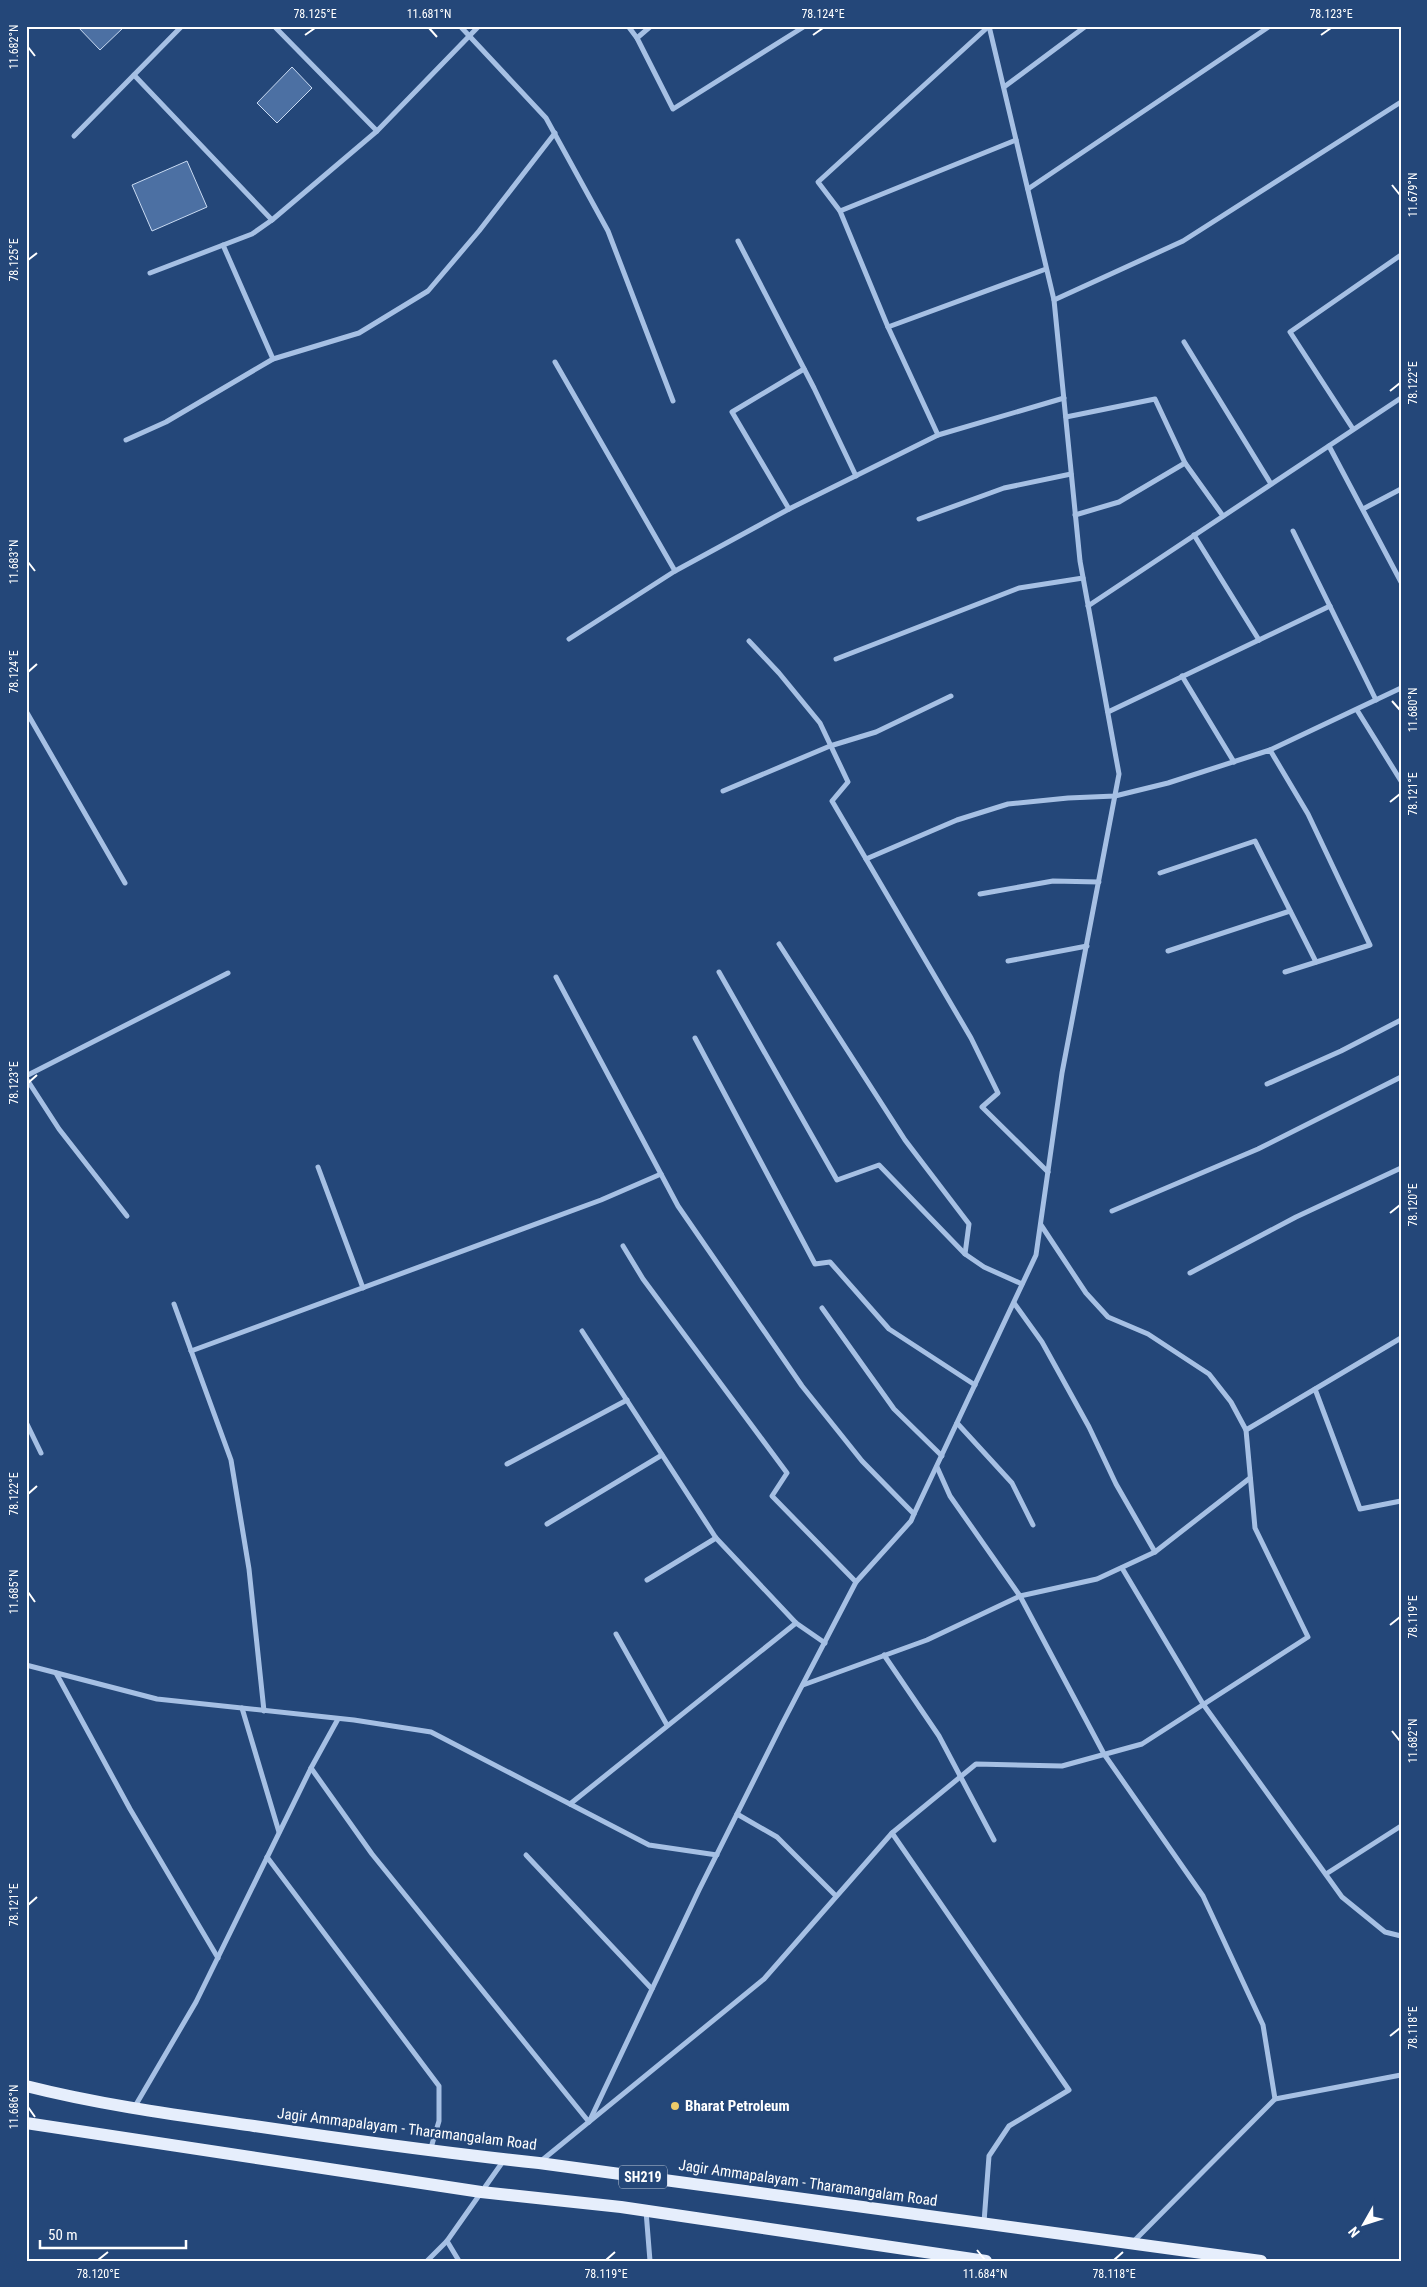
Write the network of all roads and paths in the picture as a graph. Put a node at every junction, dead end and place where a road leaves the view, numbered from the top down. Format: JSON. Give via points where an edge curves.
{"nodes":[{"id":1,"x":182,"y":26,"type":"edge"},
{"id":2,"x":274,"y":26,"type":"edge"},
{"id":3,"x":460,"y":26,"type":"edge"},
{"id":4,"x":479,"y":26,"type":"edge"},
{"id":5,"x":628,"y":26,"type":"edge"},
{"id":6,"x":651,"y":26,"type":"edge"},
{"id":7,"x":805,"y":26,"type":"edge"},
{"id":8,"x":989,"y":26,"type":"edge"},
{"id":9,"x":1086,"y":26,"type":"edge"},
{"id":10,"x":1270,"y":26,"type":"edge"},
{"id":11,"x":469,"y":36,"type":"junction"},
{"id":12,"x":637,"y":38,"type":"junction"},
{"id":13,"x":134,"y":76,"type":"junction"},
{"id":14,"x":1004,"y":87,"type":"junction"},
{"id":15,"x":1401,"y":102,"type":"edge"},
{"id":16,"x":377,"y":131,"type":"junction"},
{"id":17,"x":555,"y":133,"type":"junction"},
{"id":18,"x":74,"y":136,"type":"dead end"},
{"id":19,"x":1016,"y":140,"type":"junction"},
{"id":20,"x":1028,"y":190,"type":"junction"},
{"id":21,"x":840,"y":211,"type":"junction"},
{"id":22,"x":272,"y":220,"type":"junction"},
{"id":23,"x":738,"y":241,"type":"dead end"},
{"id":24,"x":223,"y":245,"type":"junction"},
{"id":25,"x":1401,"y":255,"type":"edge"},
{"id":26,"x":1046,"y":268,"type":"junction"},
{"id":27,"x":150,"y":273,"type":"dead end"},
{"id":28,"x":1054,"y":300,"type":"junction"},
{"id":29,"x":888,"y":327,"type":"junction"},
{"id":30,"x":1184,"y":342,"type":"dead end"},
{"id":31,"x":272,"y":359,"type":"junction"},
{"id":32,"x":555,"y":362,"type":"dead end"},
{"id":33,"x":804,"y":370,"type":"junction"},
{"id":34,"x":1064,"y":398,"type":"junction"},
{"id":35,"x":1401,"y":398,"type":"edge"},
{"id":36,"x":672,"y":401,"type":"dead end"},
{"id":37,"x":1066,"y":416,"type":"junction"},
{"id":38,"x":1354,"y":429,"type":"junction"},
{"id":39,"x":938,"y":435,"type":"junction"},
{"id":40,"x":126,"y":440,"type":"dead end"},
{"id":41,"x":1329,"y":446,"type":"junction"},
{"id":42,"x":1185,"y":463,"type":"junction"},
{"id":43,"x":1071,"y":474,"type":"junction"},
{"id":44,"x":856,"y":476,"type":"junction"},
{"id":45,"x":1271,"y":484,"type":"junction"},
{"id":46,"x":1401,"y":489,"type":"edge"},
{"id":47,"x":789,"y":509,"type":"junction"},
{"id":48,"x":1363,"y":509,"type":"junction"},
{"id":49,"x":1075,"y":515,"type":"junction"},
{"id":50,"x":1223,"y":516,"type":"junction"},
{"id":51,"x":920,"y":519,"type":"dead end"},
{"id":52,"x":1293,"y":532,"type":"dead end"},
{"id":53,"x":1194,"y":535,"type":"junction"},
{"id":54,"x":675,"y":571,"type":"junction"},
{"id":55,"x":1083,"y":578,"type":"junction"},
{"id":56,"x":1401,"y":582,"type":"edge"},
{"id":57,"x":1088,"y":606,"type":"junction"},
{"id":58,"x":1330,"y":606,"type":"junction"},
{"id":59,"x":570,"y":639,"type":"dead end"},
{"id":60,"x":1259,"y":640,"type":"junction"},
{"id":61,"x":749,"y":642,"type":"dead end"},
{"id":62,"x":836,"y":659,"type":"dead end"},
{"id":63,"x":1182,"y":676,"type":"junction"},
{"id":64,"x":1401,"y":688,"type":"edge"},
{"id":65,"x":951,"y":696,"type":"dead end"},
{"id":66,"x":1376,"y":700,"type":"junction"},
{"id":67,"x":1357,"y":710,"type":"junction"},
{"id":68,"x":26,"y":711,"type":"edge"},
{"id":69,"x":1108,"y":712,"type":"junction"},
{"id":70,"x":830,"y":746,"type":"junction"},
{"id":71,"x":1270,"y":750,"type":"junction"},
{"id":72,"x":1234,"y":762,"type":"junction"},
{"id":73,"x":1401,"y":781,"type":"edge"},
{"id":74,"x":723,"y":791,"type":"dead end"},
{"id":75,"x":1115,"y":796,"type":"junction"},
{"id":76,"x":866,"y":859,"type":"junction"},
{"id":77,"x":1160,"y":873,"type":"dead end"},
{"id":78,"x":125,"y":882,"type":"dead end"},
{"id":79,"x":1099,"y":882,"type":"junction"},
{"id":80,"x":980,"y":894,"type":"dead end"},
{"id":81,"x":1290,"y":911,"type":"junction"},
{"id":82,"x":779,"y":944,"type":"dead end"},
{"id":83,"x":1087,"y":946,"type":"junction"},
{"id":84,"x":1168,"y":951,"type":"dead end"},
{"id":85,"x":1008,"y":961,"type":"dead end"},
{"id":86,"x":1316,"y":962,"type":"junction"},
{"id":87,"x":719,"y":972,"type":"dead end"},
{"id":88,"x":1285,"y":972,"type":"dead end"},
{"id":89,"x":228,"y":973,"type":"dead end"},
{"id":90,"x":556,"y":977,"type":"dead end"},
{"id":91,"x":1401,"y":1020,"type":"edge"},
{"id":92,"x":695,"y":1038,"type":"dead end"},
{"id":93,"x":26,"y":1077,"type":"edge"},
{"id":94,"x":1401,"y":1077,"type":"edge"},
{"id":95,"x":1268,"y":1084,"type":"dead end"},
{"id":96,"x":318,"y":1167,"type":"dead end"},
{"id":97,"x":1401,"y":1168,"type":"edge"},
{"id":98,"x":1048,"y":1172,"type":"junction"},
{"id":99,"x":661,"y":1174,"type":"junction"},
{"id":100,"x":1112,"y":1212,"type":"dead end"},
{"id":101,"x":127,"y":1216,"type":"dead end"},
{"id":102,"x":1040,"y":1224,"type":"junction"},
{"id":103,"x":623,"y":1246,"type":"dead end"},
{"id":104,"x":965,"y":1254,"type":"junction"},
{"id":105,"x":1190,"y":1273,"type":"dead end"},
{"id":106,"x":1022,"y":1284,"type":"junction"},
{"id":107,"x":362,"y":1288,"type":"junction"},
{"id":108,"x":1014,"y":1303,"type":"junction"},
{"id":109,"x":174,"y":1304,"type":"dead end"},
{"id":110,"x":822,"y":1308,"type":"dead end"},
{"id":111,"x":582,"y":1331,"type":"dead end"},
{"id":112,"x":1401,"y":1338,"type":"edge"},
{"id":113,"x":191,"y":1351,"type":"junction"},
{"id":114,"x":975,"y":1385,"type":"junction"},
{"id":115,"x":1315,"y":1389,"type":"junction"},
{"id":116,"x":627,"y":1400,"type":"junction"},
{"id":117,"x":26,"y":1422,"type":"edge"},
{"id":118,"x":958,"y":1423,"type":"junction"},
{"id":119,"x":1246,"y":1430,"type":"junction"},
{"id":120,"x":41,"y":1453,"type":"dead end"},
{"id":121,"x":662,"y":1455,"type":"junction"},
{"id":122,"x":942,"y":1456,"type":"junction"},
{"id":123,"x":508,"y":1464,"type":"dead end"},
{"id":124,"x":937,"y":1467,"type":"junction"},
{"id":125,"x":1250,"y":1478,"type":"junction"},
{"id":126,"x":1401,"y":1501,"type":"edge"},
{"id":127,"x":914,"y":1514,"type":"junction"},
{"id":128,"x":547,"y":1524,"type":"dead end"},
{"id":129,"x":1033,"y":1525,"type":"dead end"},
{"id":130,"x":716,"y":1538,"type":"junction"},
{"id":131,"x":1155,"y":1552,"type":"junction"},
{"id":132,"x":1122,"y":1568,"type":"junction"},
{"id":133,"x":647,"y":1580,"type":"dead end"},
{"id":134,"x":856,"y":1582,"type":"junction"},
{"id":135,"x":1020,"y":1596,"type":"junction"},
{"id":136,"x":796,"y":1623,"type":"junction"},
{"id":137,"x":616,"y":1634,"type":"dead end"},
{"id":138,"x":825,"y":1642,"type":"junction"},
{"id":139,"x":884,"y":1655,"type":"junction"},
{"id":140,"x":26,"y":1665,"type":"edge"},
{"id":141,"x":56,"y":1673,"type":"junction"},
{"id":142,"x":802,"y":1685,"type":"junction"},
{"id":143,"x":1203,"y":1704,"type":"junction"},
{"id":144,"x":242,"y":1708,"type":"junction"},
{"id":145,"x":264,"y":1711,"type":"junction"},
{"id":146,"x":338,"y":1719,"type":"junction"},
{"id":147,"x":667,"y":1724,"type":"junction"},
{"id":148,"x":1104,"y":1754,"type":"junction"},
{"id":149,"x":311,"y":1768,"type":"junction"},
{"id":150,"x":961,"y":1777,"type":"junction"},
{"id":151,"x":570,"y":1804,"type":"junction"},
{"id":152,"x":737,"y":1814,"type":"junction"},
{"id":153,"x":1401,"y":1826,"type":"edge"},
{"id":154,"x":279,"y":1832,"type":"junction"},
{"id":155,"x":892,"y":1833,"type":"junction"},
{"id":156,"x":994,"y":1840,"type":"dead end"},
{"id":157,"x":526,"y":1855,"type":"dead end"},
{"id":158,"x":717,"y":1855,"type":"junction"},
{"id":159,"x":267,"y":1858,"type":"junction"},
{"id":160,"x":1326,"y":1874,"type":"junction"},
{"id":161,"x":836,"y":1896,"type":"junction"},
{"id":162,"x":1401,"y":1936,"type":"edge"},
{"id":163,"x":218,"y":1958,"type":"junction"},
{"id":164,"x":652,"y":1989,"type":"junction"},
{"id":165,"x":1401,"y":2075,"type":"edge"},
{"id":166,"x":26,"y":2086,"type":"edge"},
{"id":167,"x":1275,"y":2099,"type":"junction"},
{"id":168,"x":134,"y":2108,"type":"junction"},
{"id":169,"x":589,"y":2122,"type":"junction"},
{"id":170,"x":26,"y":2123,"type":"edge"},
{"id":171,"x":430,"y":2151,"type":"junction"},
{"id":172,"x":504,"y":2159,"type":"junction"},
{"id":173,"x":539,"y":2163,"type":"junction"},
{"id":174,"x":481,"y":2192,"type":"junction"},
{"id":175,"x":646,"y":2211,"type":"junction"},
{"id":176,"x":984,"y":2223,"type":"junction"},
{"id":177,"x":447,"y":2241,"type":"junction"},
{"id":178,"x":1133,"y":2243,"type":"junction"},
{"id":179,"x":427,"y":2261,"type":"edge"},
{"id":180,"x":459,"y":2261,"type":"edge"},
{"id":181,"x":650,"y":2261,"type":"edge"},
{"id":182,"x":986,"y":2261,"type":"edge"},
{"id":183,"x":1260,"y":2261,"type":"edge"}],
"edges":[{"from":1,"to":13,"type":"street"},
{"from":2,"to":16,"type":"street"},
{"from":3,"to":11,"type":"street"},
{"from":4,"to":11,"type":"street"},
{"from":5,"to":12,"type":"street"},
{"from":6,"to":12,"type":"street"},
{"from":7,"to":12,"type":"street","via":[[672,109]]},
{"from":8,"to":14,"type":"street"},
{"from":8,"to":21,"type":"street","via":[[818,182]]},
{"from":9,"to":14,"type":"street"},
{"from":10,"to":20,"type":"street"},
{"from":11,"to":16,"type":"street"},
{"from":11,"to":17,"type":"street","via":[[546,118]]},
{"from":13,"to":18,"type":"street"},
{"from":13,"to":22,"type":"street"},
{"from":14,"to":19,"type":"street"},
{"from":15,"to":28,"type":"street","via":[[1183,241]]},
{"from":16,"to":22,"type":"street"},
{"from":17,"to":31,"type":"street","via":[[428,291],[359,333]]},
{"from":17,"to":36,"type":"street","via":[[608,231]]},
{"from":19,"to":20,"type":"street"},
{"from":19,"to":21,"type":"street"},
{"from":20,"to":26,"type":"street"},
{"from":21,"to":29,"type":"street"},
{"from":22,"to":24,"type":"street","via":[[252,234]]},
{"from":23,"to":33,"type":"street"},
{"from":24,"to":27,"type":"street"},
{"from":24,"to":31,"type":"street"},
{"from":25,"to":38,"type":"street","via":[[1290,332]]},
{"from":26,"to":28,"type":"street"},
{"from":26,"to":29,"type":"street"},
{"from":28,"to":34,"type":"street"},
{"from":29,"to":39,"type":"street"},
{"from":30,"to":45,"type":"street"},
{"from":31,"to":40,"type":"street","via":[[166,422]]},
{"from":32,"to":54,"type":"street"},
{"from":33,"to":44,"type":"street"},
{"from":33,"to":47,"type":"street","via":[[732,412]]},
{"from":34,"to":37,"type":"street"},
{"from":34,"to":39,"type":"street"},
{"from":35,"to":38,"type":"street"},
{"from":37,"to":42,"type":"street","via":[[1155,399]]},
{"from":37,"to":43,"type":"street"},
{"from":38,"to":41,"type":"street"},
{"from":39,"to":44,"type":"street"},
{"from":41,"to":45,"type":"street"},
{"from":41,"to":48,"type":"street"},
{"from":42,"to":49,"type":"street","via":[[1119,502]]},
{"from":42,"to":50,"type":"street"},
{"from":43,"to":49,"type":"street"},
{"from":43,"to":51,"type":"street","via":[[1004,488]]},
{"from":44,"to":47,"type":"street"},
{"from":45,"to":50,"type":"street"},
{"from":46,"to":48,"type":"street"},
{"from":47,"to":54,"type":"street"},
{"from":48,"to":56,"type":"street"},
{"from":49,"to":55,"type":"street"},
{"from":50,"to":53,"type":"street"},
{"from":52,"to":58,"type":"street"},
{"from":53,"to":57,"type":"street"},
{"from":53,"to":60,"type":"street"},
{"from":54,"to":59,"type":"street"},
{"from":55,"to":57,"type":"street"},
{"from":55,"to":62,"type":"street","via":[[1019,588]]},
{"from":57,"to":69,"type":"street"},
{"from":58,"to":60,"type":"street"},
{"from":58,"to":66,"type":"street"},
{"from":60,"to":63,"type":"street"},
{"from":61,"to":70,"type":"street","via":[[820,723]]},
{"from":63,"to":69,"type":"street"},
{"from":63,"to":72,"type":"street"},
{"from":64,"to":66,"type":"street"},
{"from":65,"to":70,"type":"street","via":[[876,732]]},
{"from":66,"to":67,"type":"street"},
{"from":67,"to":71,"type":"street"},
{"from":67,"to":73,"type":"street"},
{"from":68,"to":78,"type":"street"},
{"from":69,"to":75,"type":"street","via":[[1119,774]]},
{"from":70,"to":74,"type":"street"},
{"from":70,"to":76,"type":"street","via":[[848,782],[832,801]]},
{"from":71,"to":72,"type":"street"},
{"from":71,"to":86,"type":"street","via":[[1308,814],[1370,945]]},
{"from":72,"to":75,"type":"street"},
{"from":75,"to":76,"type":"street","via":[[1008,804],[957,820]]},
{"from":75,"to":79,"type":"street"},
{"from":76,"to":98,"type":"street","via":[[971,1038],[998,1093],[982,1107]]},
{"from":77,"to":81,"type":"street","via":[[1254,841]]},
{"from":79,"to":80,"type":"street","via":[[1053,881]]},
{"from":79,"to":83,"type":"street"},
{"from":81,"to":84,"type":"street"},
{"from":81,"to":86,"type":"street"},
{"from":82,"to":104,"type":"street","via":[[905,1140],[969,1224]]},
{"from":83,"to":85,"type":"street"},
{"from":83,"to":98,"type":"street","via":[[1062,1074]]},
{"from":86,"to":88,"type":"street"},
{"from":87,"to":104,"type":"street","via":[[837,1180],[879,1165]]},
{"from":89,"to":93,"type":"street"},
{"from":90,"to":99,"type":"street"},
{"from":91,"to":95,"type":"street"},
{"from":92,"to":114,"type":"street","via":[[816,1264],[830,1262],[889,1329]]},
{"from":93,"to":101,"type":"street","via":[[59,1129]]},
{"from":94,"to":100,"type":"street","via":[[1258,1149]]},
{"from":96,"to":107,"type":"street"},
{"from":97,"to":105,"type":"street","via":[[1296,1217]]},
{"from":98,"to":102,"type":"street"},
{"from":99,"to":107,"type":"street","via":[[601,1200]]},
{"from":99,"to":127,"type":"street","via":[[678,1206],[802,1386],[862,1461]]},
{"from":102,"to":106,"type":"street","via":[[1036,1255]]},
{"from":102,"to":119,"type":"street","via":[[1086,1293],[1108,1317],[1148,1334],[1209,1374],[1231,1402]]},
{"from":103,"to":134,"type":"street","via":[[642,1279],[787,1473],[772,1496]]},
{"from":104,"to":106,"type":"street","via":[[984,1267]]},
{"from":106,"to":108,"type":"street"},
{"from":107,"to":113,"type":"street"},
{"from":108,"to":114,"type":"street"},
{"from":108,"to":131,"type":"street","via":[[1042,1342]]},
{"from":109,"to":113,"type":"street"},
{"from":110,"to":122,"type":"street","via":[[894,1408]]},
{"from":111,"to":116,"type":"street"},
{"from":112,"to":115,"type":"street"},
{"from":113,"to":145,"type":"street","via":[[231,1460],[249,1569]]},
{"from":114,"to":118,"type":"street"},
{"from":115,"to":119,"type":"street"},
{"from":115,"to":126,"type":"street","via":[[1360,1509]]},
{"from":116,"to":121,"type":"street"},
{"from":116,"to":123,"type":"street"},
{"from":117,"to":120,"type":"street"},
{"from":118,"to":122,"type":"street"},
{"from":118,"to":129,"type":"street","via":[[1012,1483]]},
{"from":119,"to":125,"type":"street"},
{"from":121,"to":128,"type":"street"},
{"from":121,"to":130,"type":"street"},
{"from":122,"to":124,"type":"street"},
{"from":124,"to":127,"type":"street"},
{"from":124,"to":135,"type":"street","via":[[950,1496]]},
{"from":125,"to":131,"type":"street"},
{"from":125,"to":143,"type":"street","via":[[1255,1528],[1308,1637]]},
{"from":127,"to":134,"type":"street"},
{"from":130,"to":133,"type":"street"},
{"from":130,"to":136,"type":"street"},
{"from":131,"to":132,"type":"street"},
{"from":132,"to":135,"type":"street","via":[[1097,1579]]},
{"from":132,"to":143,"type":"street"},
{"from":134,"to":138,"type":"street"},
{"from":135,"to":139,"type":"street","via":[[927,1640]]},
{"from":135,"to":148,"type":"street"},
{"from":136,"to":138,"type":"street"},
{"from":136,"to":147,"type":"street"},
{"from":137,"to":147,"type":"street"},
{"from":138,"to":142,"type":"street"},
{"from":139,"to":142,"type":"street"},
{"from":139,"to":150,"type":"street"},
{"from":140,"to":141,"type":"street"},
{"from":141,"to":144,"type":"street","via":[[157,1699]]},
{"from":141,"to":163,"type":"street"},
{"from":142,"to":152,"type":"street"},
{"from":143,"to":148,"type":"street","via":[[1142,1744]]},
{"from":143,"to":160,"type":"street"},
{"from":144,"to":145,"type":"street"},
{"from":144,"to":154,"type":"street"},
{"from":145,"to":146,"type":"street"},
{"from":146,"to":149,"type":"street"},
{"from":146,"to":151,"type":"street","via":[[432,1732]]},
{"from":147,"to":151,"type":"street"},
{"from":148,"to":150,"type":"street","via":[[1062,1766],[976,1764]]},
{"from":148,"to":167,"type":"street","via":[[1202,1896],[1262,2024]]},
{"from":149,"to":154,"type":"street"},
{"from":149,"to":169,"type":"street","via":[[372,1854]]},
{"from":150,"to":155,"type":"street"},
{"from":150,"to":156,"type":"street"},
{"from":151,"to":158,"type":"street","via":[[649,1845]]},
{"from":152,"to":158,"type":"street"},
{"from":152,"to":161,"type":"street","via":[[777,1837]]},
{"from":153,"to":160,"type":"street"},
{"from":154,"to":159,"type":"street"},
{"from":155,"to":161,"type":"street"},
{"from":155,"to":176,"type":"street","via":[[1069,2090],[1010,2126],[989,2156]]},
{"from":157,"to":164,"type":"street"},
{"from":158,"to":164,"type":"street"},
{"from":159,"to":163,"type":"street"},
{"from":159,"to":171,"type":"street","via":[[439,2086],[439,2121]]},
{"from":160,"to":162,"type":"street","via":[[1342,1897],[1385,1932]]},
{"from":161,"to":169,"type":"street","via":[[764,1979]]},
{"from":163,"to":168,"type":"street"},
{"from":164,"to":169,"type":"street"},
{"from":165,"to":167,"type":"street"},
{"from":166,"to":168,"type":"main road","name":"Jagir Ammapalayam - Tharamangalam Road","number":"SH219"},
{"from":167,"to":178,"type":"street"},
{"from":168,"to":171,"type":"main road","name":"Jagir Ammapalayam - Tharamangalam Road","number":"SH219"},
{"from":169,"to":173,"type":"street"},
{"from":170,"to":174,"type":"main road","number":"SH219"},
{"from":171,"to":172,"type":"main road","name":"Jagir Ammapalayam - Tharamangalam Road","number":"SH219"},
{"from":172,"to":173,"type":"main road","name":"Jagir Ammapalayam - Tharamangalam Road","number":"SH219"},
{"from":172,"to":174,"type":"street"},
{"from":173,"to":176,"type":"main road","name":"Jagir Ammapalayam - Tharamangalam Road","number":"SH219"},
{"from":174,"to":175,"type":"main road","number":"SH219"},
{"from":174,"to":177,"type":"street"},
{"from":175,"to":181,"type":"street"},
{"from":175,"to":182,"type":"main road","number":"SH219"},
{"from":176,"to":178,"type":"main road","name":"Jagir Ammapalayam - Tharamangalam Road","number":"SH219"},
{"from":177,"to":179,"type":"street"},
{"from":177,"to":180,"type":"street"},
{"from":178,"to":183,"type":"main road","name":"Jagir Ammapalayam - Tharamangalam Road","number":"SH219"}]}
